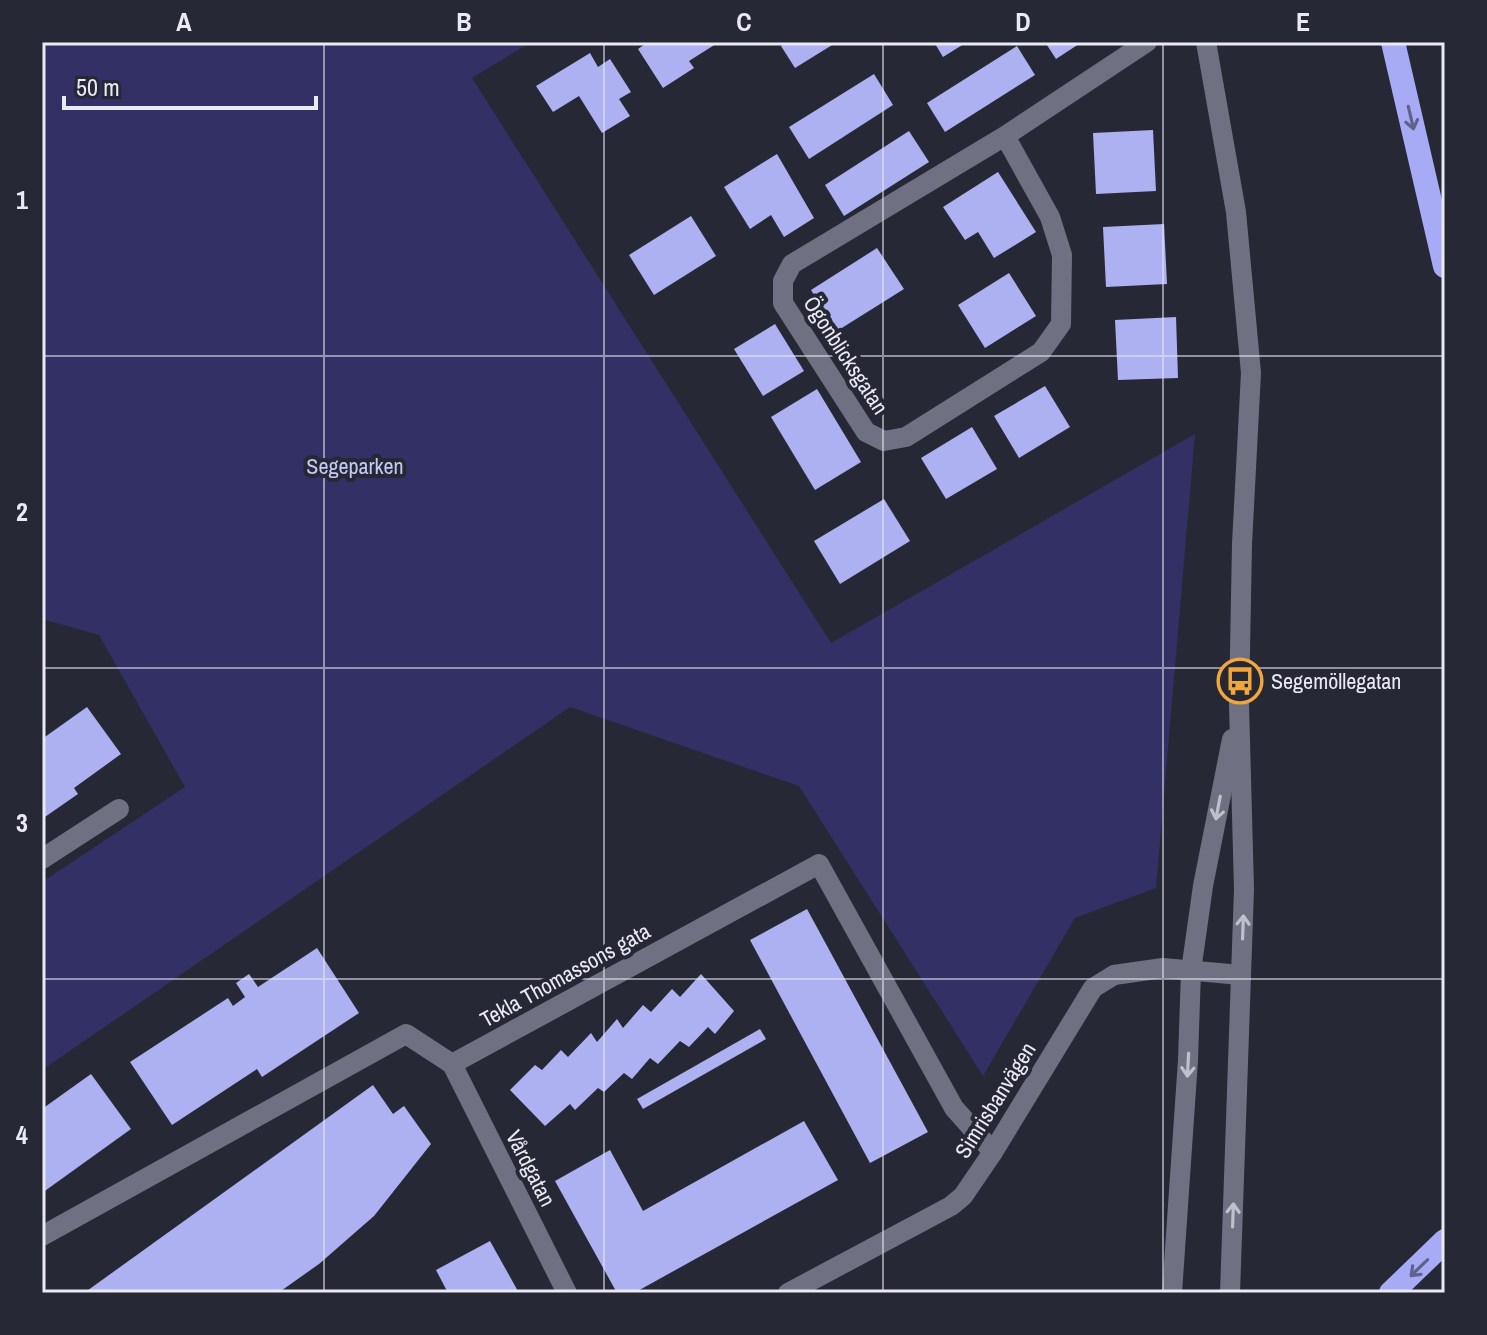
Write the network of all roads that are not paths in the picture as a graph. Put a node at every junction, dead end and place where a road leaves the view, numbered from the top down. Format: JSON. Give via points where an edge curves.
{"nodes":[{"id":1,"x":1147,"y":42,"type":"edge"},
{"id":2,"x":1206,"y":42,"type":"edge"},
{"id":3,"x":1393,"y":42,"type":"edge"},
{"id":4,"x":1005,"y":136,"type":"junction"},
{"id":5,"x":1445,"y":266,"type":"edge"},
{"id":6,"x":1239,"y":704,"type":"junction"},
{"id":7,"x":119,"y":809,"type":"dead end"},
{"id":8,"x":42,"y":859,"type":"edge"},
{"id":9,"x":1191,"y":971,"type":"junction"},
{"id":10,"x":1241,"y":975,"type":"junction"},
{"id":11,"x":452,"y":1064,"type":"junction"},
{"id":12,"x":993,"y":1152,"type":"junction"},
{"id":13,"x":42,"y":1236,"type":"edge"},
{"id":14,"x":1445,"y":1241,"type":"edge"},
{"id":15,"x":567,"y":1293,"type":"edge"},
{"id":16,"x":788,"y":1293,"type":"edge"},
{"id":17,"x":1172,"y":1293,"type":"edge"},
{"id":18,"x":1230,"y":1293,"type":"edge"},
{"id":19,"x":1391,"y":1293,"type":"edge"}],
"edges":[{"from":1,"to":4,"type":"street","name":"Ögonblicksgatan"},
{"from":2,"to":6,"type":"street","via":[[1236,212],[1251,373]]},
{"from":3,"to":5,"type":"highway","one_way":true},
{"from":4,"to":4,"type":"street","name":"Ögonblicksgatan","via":[[792,264],[783,281],[783,303],[866,432],[884,441],[906,437],[1041,352],[1061,324],[1062,255],[1050,217]]},
{"from":6,"to":9,"type":"street","one_way":true},
{"from":10,"to":6,"type":"street","one_way":true},
{"from":7,"to":8,"type":"street"},
{"from":9,"to":10,"type":"street","name":"Simrisbanvägen"},
{"from":9,"to":12,"type":"street","name":"Simrisbanvägen","via":[[1133,971],[1093,988]]},
{"from":9,"to":17,"type":"street","one_way":true},
{"from":18,"to":10,"type":"street","one_way":true},
{"from":11,"to":12,"type":"street","name":"Tekla Thomassons gata","via":[[819,864],[954,1108]]},
{"from":11,"to":13,"type":"street","via":[[406,1034]]},
{"from":11,"to":15,"type":"street","name":"Vårdgatan"},
{"from":12,"to":16,"type":"street","name":"Simrisbanvägen","via":[[951,1206]]},
{"from":14,"to":19,"type":"highway","one_way":true}]}
